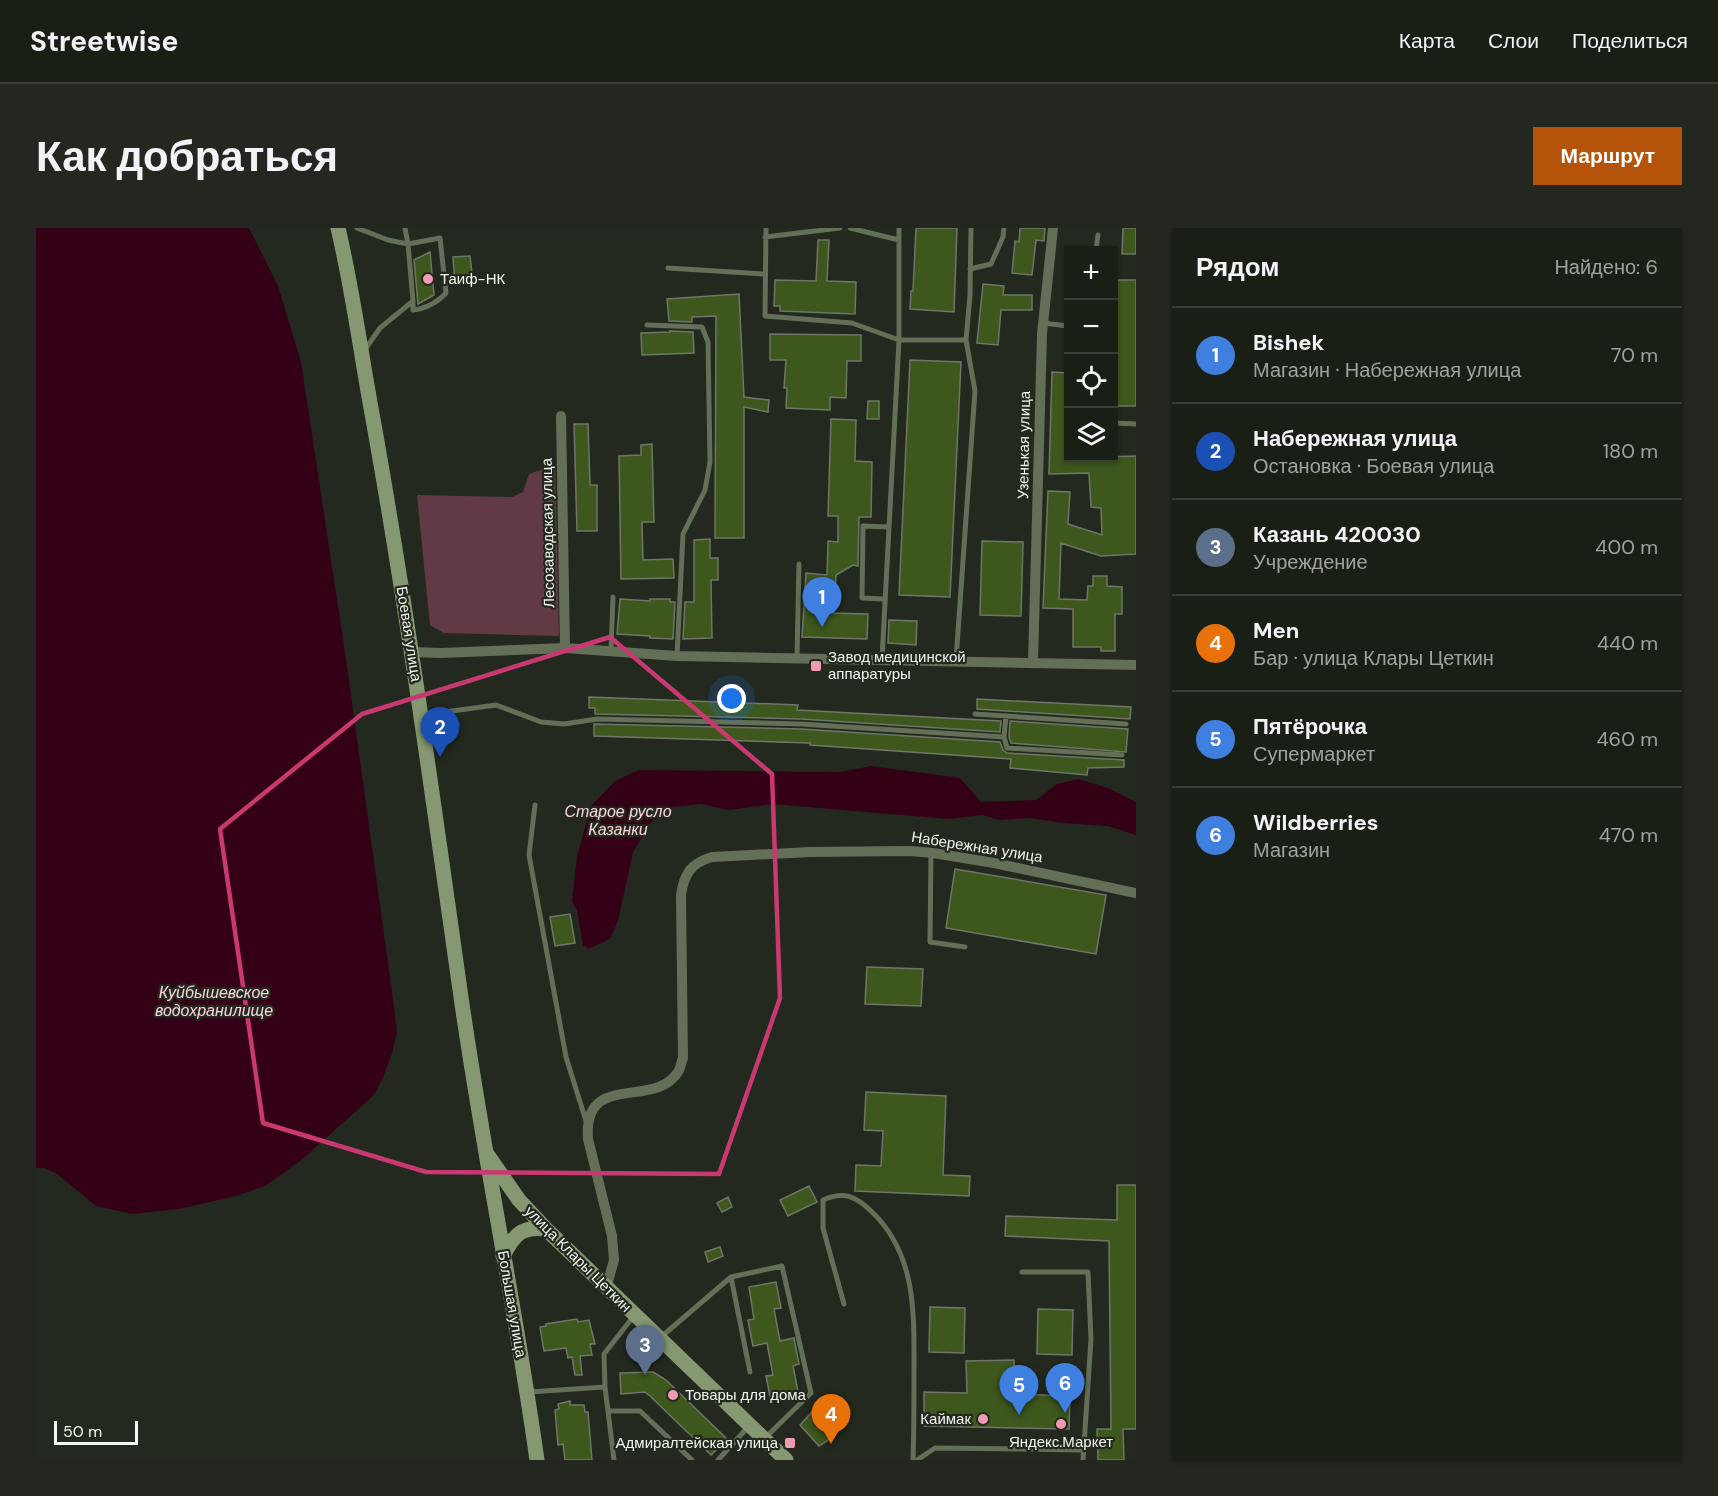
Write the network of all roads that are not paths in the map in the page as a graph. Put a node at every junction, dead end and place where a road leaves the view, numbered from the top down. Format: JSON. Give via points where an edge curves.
{"nodes":[{"id":1,"x":338,"y":228,"type":"edge"},
{"id":2,"x":357,"y":228,"type":"edge"},
{"id":3,"x":405,"y":228,"type":"edge"},
{"id":4,"x":766,"y":228,"type":"edge"},
{"id":5,"x":840,"y":228,"type":"edge"},
{"id":6,"x":850,"y":228,"type":"edge"},
{"id":7,"x":899,"y":228,"type":"edge"},
{"id":8,"x":971,"y":228,"type":"edge"},
{"id":9,"x":1004,"y":228,"type":"edge"},
{"id":10,"x":1053,"y":228,"type":"edge"},
{"id":11,"x":1098,"y":235,"type":"dead end"},
{"id":12,"x":765,"y":237,"type":"junction"},
{"id":13,"x":899,"y":240,"type":"junction"},
{"id":14,"x":408,"y":244,"type":"junction"},
{"id":15,"x":1097,"y":246,"type":"edge"},
{"id":16,"x":668,"y":268,"type":"dead end"},
{"id":17,"x":970,"y":269,"type":"junction"},
{"id":18,"x":765,"y":274,"type":"junction"},
{"id":19,"x":413,"y":301,"type":"junction"},
{"id":20,"x":1043,"y":323,"type":"junction"},
{"id":21,"x":647,"y":325,"type":"dead end"},
{"id":22,"x":1064,"y":326,"type":"edge"},
{"id":23,"x":899,"y":340,"type":"junction"},
{"id":24,"x":966,"y":340,"type":"junction"},
{"id":25,"x":361,"y":354,"type":"junction"},
{"id":26,"x":561,"y":416,"type":"dead end"},
{"id":27,"x":1118,"y":423,"type":"edge"},
{"id":28,"x":1136,"y":424,"type":"edge"},
{"id":29,"x":888,"y":526,"type":"junction"},
{"id":30,"x":799,"y":564,"type":"dead end"},
{"id":31,"x":614,"y":597,"type":"dead end"},
{"id":32,"x":884,"y":599,"type":"junction"},
{"id":33,"x":565,"y":648,"type":"junction"},
{"id":34,"x":611,"y":650,"type":"junction"},
{"id":35,"x":412,"y":652,"type":"junction"},
{"id":36,"x":677,"y":656,"type":"junction"},
{"id":37,"x":797,"y":657,"type":"junction"},
{"id":38,"x":882,"y":659,"type":"junction"},
{"id":39,"x":956,"y":660,"type":"junction"},
{"id":40,"x":1033,"y":662,"type":"junction"},
{"id":41,"x":1136,"y":664,"type":"edge"},
{"id":42,"x":975,"y":714,"type":"dead end"},
{"id":43,"x":421,"y":716,"type":"junction"},
{"id":44,"x":1006,"y":716,"type":"junction"},
{"id":45,"x":1126,"y":724,"type":"dead end"},
{"id":46,"x":1004,"y":737,"type":"junction"},
{"id":47,"x":1122,"y":755,"type":"dead end"},
{"id":48,"x":535,"y":805,"type":"dead end"},
{"id":49,"x":931,"y":852,"type":"junction"},
{"id":50,"x":1136,"y":893,"type":"edge"},
{"id":51,"x":965,"y":947,"type":"dead end"},
{"id":52,"x":587,"y":1124,"type":"junction"},
{"id":53,"x":484,"y":1149,"type":"junction"},
{"id":54,"x":546,"y":1229,"type":"junction"},
{"id":55,"x":503,"y":1256,"type":"junction"},
{"id":56,"x":1022,"y":1272,"type":"dead end"},
{"id":57,"x":731,"y":1277,"type":"junction"},
{"id":58,"x":606,"y":1288,"type":"junction"},
{"id":59,"x":844,"y":1304,"type":"dead end"},
{"id":60,"x":634,"y":1316,"type":"junction"},
{"id":61,"x":658,"y":1338,"type":"junction"},
{"id":62,"x":750,"y":1372,"type":"dead end"},
{"id":63,"x":605,"y":1387,"type":"junction"},
{"id":64,"x":527,"y":1392,"type":"junction"},
{"id":65,"x":608,"y":1411,"type":"junction"},
{"id":66,"x":750,"y":1426,"type":"junction"},
{"id":67,"x":764,"y":1439,"type":"junction"},
{"id":68,"x":1083,"y":1450,"type":"junction"},
{"id":69,"x":537,"y":1460,"type":"edge"},
{"id":70,"x":614,"y":1460,"type":"edge"},
{"id":71,"x":692,"y":1460,"type":"edge"},
{"id":72,"x":718,"y":1460,"type":"edge"},
{"id":73,"x":786,"y":1460,"type":"edge"},
{"id":74,"x":915,"y":1460,"type":"edge"},
{"id":75,"x":1083,"y":1460,"type":"edge"}],
"edges":[{"from":1,"to":25,"type":"main road","name":"Боевая улица"},
{"from":2,"to":14,"type":"lane"},
{"from":3,"to":14,"type":"lane"},
{"from":4,"to":12,"type":"lane"},
{"from":5,"to":12,"type":"lane"},
{"from":6,"to":13,"type":"lane"},
{"from":7,"to":13,"type":"lane"},
{"from":8,"to":17,"type":"lane"},
{"from":9,"to":17,"type":"lane","via":[[991,264]]},
{"from":10,"to":20,"type":"street","name":"Узенькая улица"},
{"from":11,"to":15,"type":"lane"},
{"from":12,"to":18,"type":"lane"},
{"from":13,"to":23,"type":"lane"},
{"from":14,"to":19,"type":"lane"},
{"from":14,"to":19,"type":"lane","via":[[440,238],[446,293],[420,309],[413,310]]},
{"from":16,"to":18,"type":"lane"},
{"from":17,"to":24,"type":"lane"},
{"from":18,"to":23,"type":"lane","via":[[765,316],[852,322]]},
{"from":19,"to":25,"type":"lane","via":[[380,328]]},
{"from":20,"to":22,"type":"lane"},
{"from":20,"to":40,"type":"street","name":"Узенькая улица"},
{"from":21,"to":36,"type":"lane","via":[[702,327],[708,342],[710,462],[705,490],[683,534]]},
{"from":23,"to":24,"type":"lane"},
{"from":23,"to":29,"type":"lane"},
{"from":24,"to":39,"type":"lane","via":[[975,391]]},
{"from":25,"to":35,"type":"main road","name":"Боевая улица"},
{"from":26,"to":33,"type":"street","name":"Лесозаводская улица"},
{"from":27,"to":28,"type":"lane"},
{"from":29,"to":32,"type":"lane"},
{"from":29,"to":32,"type":"lane","via":[[863,526],[862,598]]},
{"from":30,"to":37,"type":"lane"},
{"from":31,"to":34,"type":"lane"},
{"from":32,"to":38,"type":"lane"},
{"from":33,"to":34,"type":"street"},
{"from":33,"to":35,"type":"street"},
{"from":34,"to":36,"type":"street"},
{"from":35,"to":43,"type":"main road","name":"Боевая улица"},
{"from":36,"to":37,"type":"street"},
{"from":37,"to":38,"type":"street"},
{"from":38,"to":39,"type":"street"},
{"from":39,"to":40,"type":"street"},
{"from":40,"to":41,"type":"street"},
{"from":42,"to":44,"type":"lane"},
{"from":43,"to":46,"type":"lane","via":[[496,705],[541,722],[564,724],[597,719],[801,724]]},
{"from":43,"to":53,"type":"main road","name":"Боевая улица"},
{"from":44,"to":45,"type":"lane"},
{"from":44,"to":46,"type":"lane"},
{"from":46,"to":47,"type":"lane","via":[[1007,748]]},
{"from":48,"to":52,"type":"lane","via":[[529,855],[566,1057]]},
{"from":49,"to":50,"type":"street","name":"Набережная улица"},
{"from":49,"to":51,"type":"lane","via":[[930,942]]},
{"from":49,"to":52,"type":"street","name":"Набережная улица","via":[[810,852],[712,856],[700,860],[684,879],[681,895],[683,1058],[679,1071],[655,1087],[599,1102]]},
{"from":52,"to":58,"type":"street","via":[[612,1236],[614,1260]]},
{"from":53,"to":54,"type":"main road","name":"улица Клары Цеткин","via":[[519,1200]]},
{"from":53,"to":55,"type":"main road","name":"Большая улица"},
{"from":54,"to":55,"type":"main road","via":[[534,1227],[523,1231],[512,1239]]},
{"from":54,"to":58,"type":"main road","name":"улица Клары Цеткин"},
{"from":55,"to":64,"type":"main road","name":"Большая улица"},
{"from":56,"to":68,"type":"lane","via":[[1088,1272],[1091,1339]]},
{"from":57,"to":61,"type":"lane"},
{"from":57,"to":62,"type":"lane"},
{"from":57,"to":67,"type":"lane","via":[[782,1266],[811,1393]]},
{"from":58,"to":60,"type":"main road","name":"улица Клары Цеткин"},
{"from":59,"to":74,"type":"lane","via":[[823,1228],[823,1200],[837,1194],[861,1201],[882,1221],[906,1270],[914,1304]]},
{"from":60,"to":61,"type":"main road","name":"улица Клары Цеткин"},
{"from":60,"to":63,"type":"lane","via":[[604,1354]]},
{"from":61,"to":66,"type":"main road","name":"улица Клары Цеткин"},
{"from":63,"to":64,"type":"lane"},
{"from":63,"to":65,"type":"lane"},
{"from":64,"to":69,"type":"main road","name":"Большая улица"},
{"from":65,"to":70,"type":"lane"},
{"from":65,"to":71,"type":"lane","via":[[640,1411]]},
{"from":66,"to":67,"type":"main road","name":"улица Клары Цеткин"},
{"from":66,"to":72,"type":"lane"},
{"from":67,"to":73,"type":"main road","name":"улица Клары Цеткин"},
{"from":68,"to":74,"type":"lane","via":[[934,1448]]},
{"from":68,"to":75,"type":"lane"}]}
